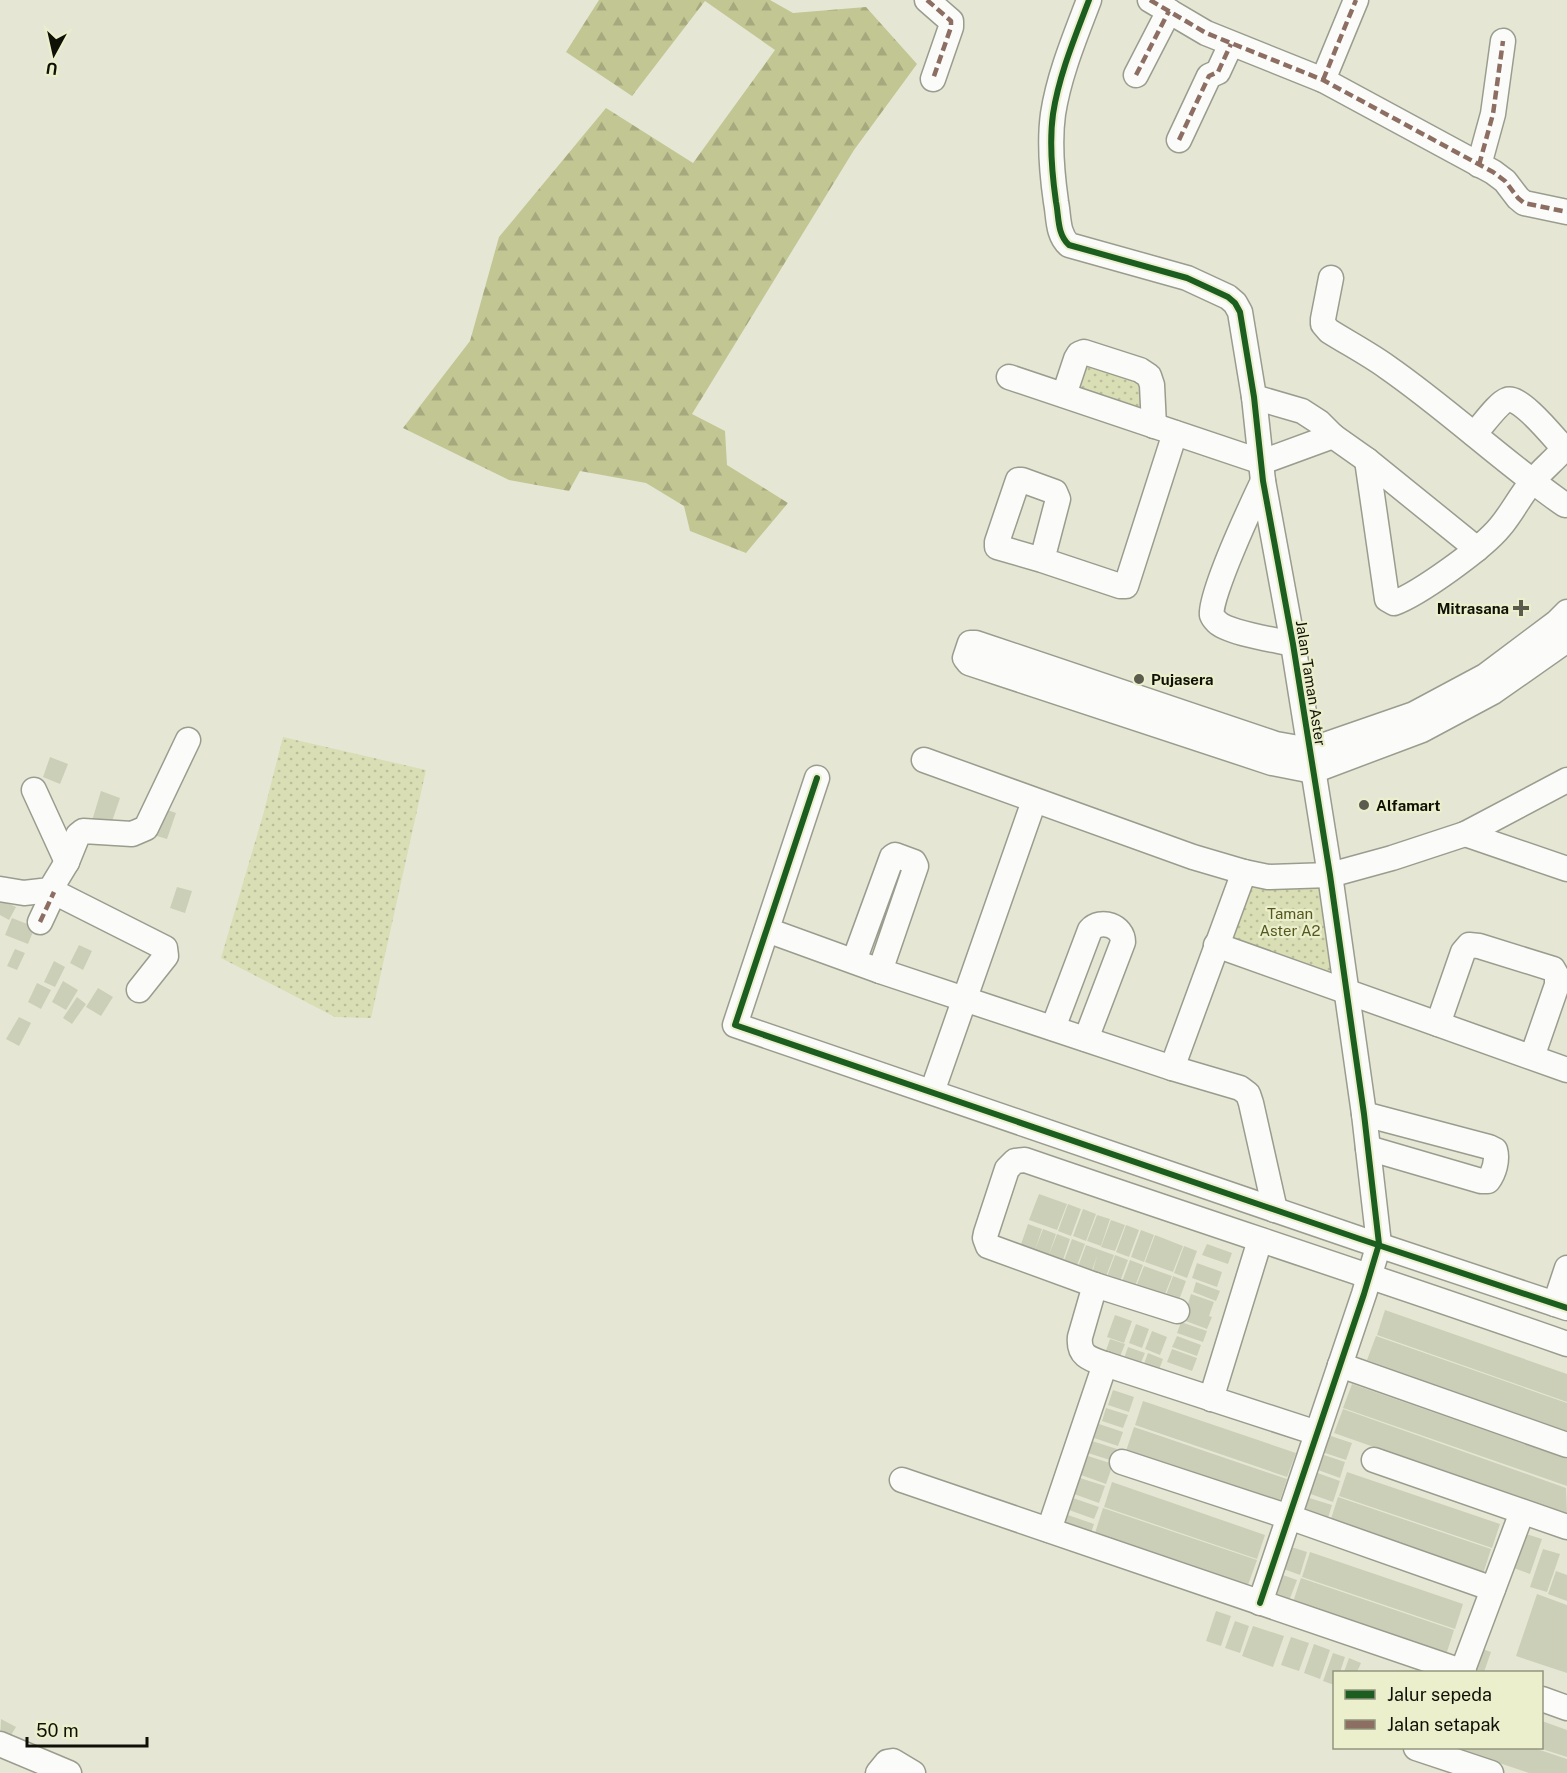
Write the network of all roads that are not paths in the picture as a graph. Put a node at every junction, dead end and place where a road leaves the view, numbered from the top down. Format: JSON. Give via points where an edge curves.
{"nodes":[{"id":1,"x":927,"y":0,"type":"edge"},
{"id":2,"x":1089,"y":0,"type":"edge"},
{"id":3,"x":1356,"y":0,"type":"edge"},
{"id":4,"x":1159,"y":6,"type":"edge"},
{"id":5,"x":1503,"y":41,"type":"dead end"},
{"id":6,"x":1231,"y":44,"type":"junction"},
{"id":7,"x":1136,"y":75,"type":"dead end"},
{"id":8,"x":933,"y":79,"type":"dead end"},
{"id":9,"x":1323,"y":80,"type":"junction"},
{"id":10,"x":1179,"y":140,"type":"dead end"},
{"id":11,"x":1479,"y":165,"type":"junction"},
{"id":12,"x":1567,"y":212,"type":"edge"},
{"id":13,"x":1330,"y":278,"type":"dead end"},
{"id":14,"x":1009,"y":377,"type":"dead end"},
{"id":15,"x":1065,"y":395,"type":"junction"},
{"id":16,"x":1254,"y":396,"type":"junction"},
{"id":17,"x":1164,"y":429,"type":"junction"},
{"id":18,"x":1474,"y":434,"type":"junction"},
{"id":19,"x":1333,"y":436,"type":"junction"},
{"id":20,"x":1367,"y":460,"type":"junction"},
{"id":21,"x":1263,"y":471,"type":"junction"},
{"id":22,"x":1532,"y":482,"type":"junction"},
{"id":23,"x":1565,"y":505,"type":"dead end"},
{"id":24,"x":1476,"y":549,"type":"junction"},
{"id":25,"x":1042,"y":560,"type":"dead end"},
{"id":26,"x":1567,"y":612,"type":"edge"},
{"id":27,"x":1567,"y":640,"type":"edge"},
{"id":28,"x":1293,"y":644,"type":"junction"},
{"id":29,"x":188,"y":740,"type":"dead end"},
{"id":30,"x":924,"y":760,"type":"dead end"},
{"id":31,"x":1311,"y":761,"type":"junction"},
{"id":32,"x":817,"y":778,"type":"dead end"},
{"id":33,"x":1567,"y":780,"type":"edge"},
{"id":34,"x":34,"y":790,"type":"dead end"},
{"id":35,"x":1035,"y":801,"type":"junction"},
{"id":36,"x":1465,"y":834,"type":"junction"},
{"id":37,"x":67,"y":862,"type":"junction"},
{"id":38,"x":1567,"y":869,"type":"edge"},
{"id":39,"x":1244,"y":872,"type":"junction"},
{"id":40,"x":1330,"y":875,"type":"junction"},
{"id":41,"x":0,"y":890,"type":"edge"},
{"id":42,"x":52,"y":891,"type":"junction"},
{"id":43,"x":40,"y":922,"type":"dead end"},
{"id":44,"x":767,"y":930,"type":"junction"},
{"id":45,"x":1216,"y":945,"type":"junction"},
{"id":46,"x":854,"y":961,"type":"junction"},
{"id":47,"x":880,"y":971,"type":"junction"},
{"id":48,"x":139,"y":990,"type":"dead end"},
{"id":49,"x":1348,"y":993,"type":"junction"},
{"id":50,"x":966,"y":999,"type":"junction"},
{"id":51,"x":1438,"y":1024,"type":"junction"},
{"id":52,"x":1053,"y":1028,"type":"junction"},
{"id":53,"x":1086,"y":1040,"type":"junction"},
{"id":54,"x":1532,"y":1057,"type":"junction"},
{"id":55,"x":1172,"y":1068,"type":"junction"},
{"id":56,"x":1567,"y":1070,"type":"edge"},
{"id":57,"x":932,"y":1092,"type":"junction"},
{"id":58,"x":1364,"y":1114,"type":"junction"},
{"id":59,"x":1368,"y":1148,"type":"junction"},
{"id":60,"x":1275,"y":1210,"type":"junction"},
{"id":61,"x":1260,"y":1240,"type":"junction"},
{"id":62,"x":1379,"y":1244,"type":"junction"},
{"id":63,"x":1567,"y":1268,"type":"edge"},
{"id":64,"x":1370,"y":1275,"type":"junction"},
{"id":65,"x":1095,"y":1285,"type":"junction"},
{"id":66,"x":1561,"y":1306,"type":"edge"},
{"id":67,"x":1177,"y":1311,"type":"dead end"},
{"id":68,"x":1567,"y":1344,"type":"edge"},
{"id":69,"x":1105,"y":1364,"type":"junction"},
{"id":70,"x":1340,"y":1365,"type":"junction"},
{"id":71,"x":1211,"y":1399,"type":"junction"},
{"id":72,"x":1317,"y":1433,"type":"junction"},
{"id":73,"x":1567,"y":1445,"type":"edge"},
{"id":74,"x":1374,"y":1460,"type":"dead end"},
{"id":75,"x":1122,"y":1462,"type":"dead end"},
{"id":76,"x":902,"y":1480,"type":"dead end"},
{"id":77,"x":1522,"y":1512,"type":"junction"},
{"id":78,"x":1289,"y":1517,"type":"junction"},
{"id":79,"x":1567,"y":1527,"type":"edge"},
{"id":80,"x":1049,"y":1530,"type":"junction"},
{"id":81,"x":1493,"y":1589,"type":"junction"},
{"id":82,"x":1260,"y":1603,"type":"junction"},
{"id":83,"x":1460,"y":1671,"type":"edge"},
{"id":84,"x":1463,"y":1671,"type":"edge"},
{"id":85,"x":1543,"y":1699,"type":"edge"},
{"id":86,"x":1567,"y":1708,"type":"edge"},
{"id":87,"x":0,"y":1744,"type":"edge"},
{"id":88,"x":1419,"y":1749,"type":"edge"},
{"id":89,"x":69,"y":1773,"type":"edge"},
{"id":90,"x":878,"y":1773,"type":"edge"},
{"id":91,"x":913,"y":1773,"type":"edge"},
{"id":92,"x":1491,"y":1773,"type":"edge"}],
"edges":[{"from":1,"to":8,"type":"street","via":[[951,21]]},
{"from":2,"to":16,"type":"street","name":"Jalan Taman Aster","via":[[1071,47],[1053,114],[1054,183],[1063,239],[1070,245],[1187,278],[1228,297],[1240,312]]},
{"from":3,"to":9,"type":"street"},
{"from":4,"to":6,"type":"street"},
{"from":4,"to":7,"type":"street"},
{"from":5,"to":11,"type":"street","via":[[1493,114]]},
{"from":6,"to":9,"type":"street"},
{"from":6,"to":10,"type":"street","via":[[1218,72],[1209,76]]},
{"from":9,"to":11,"type":"street"},
{"from":11,"to":12,"type":"street","via":[[1505,181],[1524,203]]},
{"from":13,"to":18,"type":"street","via":[[1323,319],[1329,331],[1388,368]]},
{"from":14,"to":15,"type":"street"},
{"from":15,"to":17,"type":"street"},
{"from":15,"to":17,"type":"street","via":[[1076,359],[1084,352],[1140,370],[1149,376]]},
{"from":16,"to":19,"type":"street","via":[[1302,411]]},
{"from":16,"to":21,"type":"street","name":"Jalan Taman Aster"},
{"from":17,"to":21,"type":"street"},
{"from":17,"to":25,"type":"street","via":[[1126,586]]},
{"from":18,"to":22,"type":"street"},
{"from":18,"to":22,"type":"street","via":[[1509,398],[1524,406],[1561,446],[1561,452]]},
{"from":19,"to":20,"type":"street"},
{"from":19,"to":21,"type":"street"},
{"from":20,"to":24,"type":"street"},
{"from":20,"to":24,"type":"street","via":[[1387,598],[1395,603],[1405,599]]},
{"from":21,"to":28,"type":"street","name":"Jalan Taman Aster"},
{"from":21,"to":28,"type":"street","via":[[1212,615],[1218,624],[1233,630]]},
{"from":22,"to":23,"type":"street"},
{"from":22,"to":24,"type":"street","via":[[1499,528]]},
{"from":26,"to":31,"type":"street","name":"Jalan Taman Aster","via":[[1485,676]]},
{"from":27,"to":31,"type":"street","name":"Jalan Taman Aster","via":[[1493,692],[1422,730]]},
{"from":28,"to":31,"type":"street","name":"Jalan Taman Aster"},
{"from":29,"to":37,"type":"street","via":[[146,828],[132,834],[83,831]]},
{"from":30,"to":35,"type":"street"},
{"from":31,"to":31,"type":"street","name":"Jalan Taman Aster","via":[[1272,763],[969,663],[965,658],[970,644],[976,643],[1276,744]]},
{"from":31,"to":40,"type":"street","name":"Jalan Taman Aster"},
{"from":32,"to":44,"type":"street"},
{"from":33,"to":36,"type":"street"},
{"from":34,"to":37,"type":"street"},
{"from":35,"to":39,"type":"street"},
{"from":35,"to":50,"type":"street"},
{"from":36,"to":38,"type":"street"},
{"from":36,"to":40,"type":"street"},
{"from":37,"to":42,"type":"street"},
{"from":39,"to":40,"type":"street","via":[[1268,877]]},
{"from":39,"to":45,"type":"street"},
{"from":40,"to":49,"type":"street","name":"Jalan Taman Aster"},
{"from":41,"to":42,"type":"street"},
{"from":42,"to":43,"type":"street"},
{"from":42,"to":48,"type":"street","via":[[165,948],[166,956]]},
{"from":44,"to":46,"type":"street"},
{"from":44,"to":57,"type":"street","via":[[735,1025]]},
{"from":45,"to":49,"type":"street"},
{"from":45,"to":55,"type":"street"},
{"from":46,"to":47,"type":"street"},
{"from":46,"to":47,"type":"street","via":[[892,856],[914,862]]},
{"from":47,"to":50,"type":"street"},
{"from":49,"to":51,"type":"street"},
{"from":49,"to":58,"type":"street","name":"Jalan Taman Aster"},
{"from":50,"to":52,"type":"street"},
{"from":50,"to":57,"type":"street"},
{"from":51,"to":54,"type":"street"},
{"from":51,"to":54,"type":"street","via":[[1463,952],[1469,945],[1553,969],[1557,985]]},
{"from":52,"to":53,"type":"street"},
{"from":52,"to":53,"type":"street","via":[[1090,930],[1103,923],[1119,929],[1123,942]]},
{"from":53,"to":55,"type":"street"},
{"from":54,"to":56,"type":"street"},
{"from":55,"to":60,"type":"street","via":[[1240,1088],[1248,1095]]},
{"from":57,"to":60,"type":"street"},
{"from":58,"to":59,"type":"street","name":"Jalan Taman Aster"},
{"from":58,"to":59,"type":"street","via":[[1489,1147],[1497,1156],[1492,1176],[1480,1181]]},
{"from":59,"to":62,"type":"street","name":"Jalan Taman Aster"},
{"from":60,"to":62,"type":"street"},
{"from":61,"to":64,"type":"street"},
{"from":61,"to":65,"type":"street","via":[[1025,1160],[1016,1161],[1007,1169],[986,1233],[988,1246]]},
{"from":61,"to":71,"type":"street"},
{"from":62,"to":64,"type":"street"},
{"from":62,"to":66,"type":"street"},
{"from":63,"to":66,"type":"street"},
{"from":64,"to":68,"type":"street"},
{"from":64,"to":70,"type":"street"},
{"from":65,"to":67,"type":"street"},
{"from":65,"to":69,"type":"street","via":[[1079,1346],[1085,1356]]},
{"from":69,"to":71,"type":"street"},
{"from":69,"to":80,"type":"street"},
{"from":70,"to":72,"type":"street"},
{"from":70,"to":73,"type":"street"},
{"from":71,"to":72,"type":"street"},
{"from":72,"to":78,"type":"street"},
{"from":74,"to":77,"type":"street"},
{"from":75,"to":78,"type":"street"},
{"from":76,"to":80,"type":"street"},
{"from":77,"to":79,"type":"street"},
{"from":77,"to":81,"type":"street"},
{"from":78,"to":81,"type":"street"},
{"from":78,"to":82,"type":"street"},
{"from":80,"to":82,"type":"street"},
{"from":81,"to":84,"type":"street"},
{"from":82,"to":83,"type":"street"},
{"from":85,"to":86,"type":"street"},
{"from":87,"to":89,"type":"street"},
{"from":88,"to":92,"type":"street"},
{"from":90,"to":91,"type":"street","via":[[890,1761]]}]}
